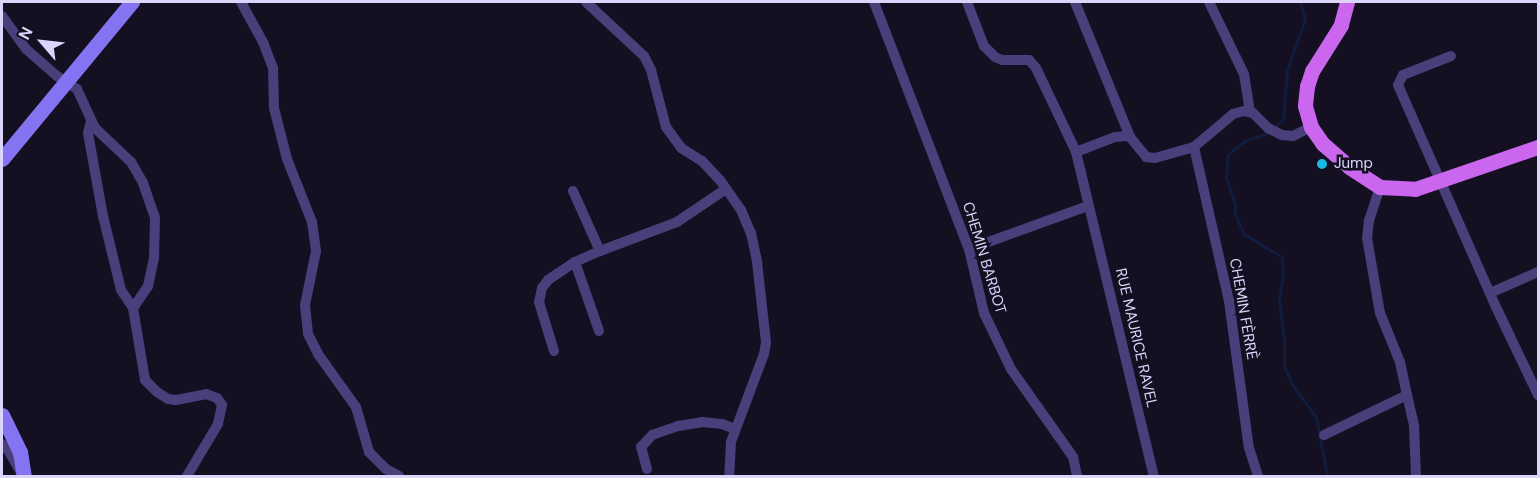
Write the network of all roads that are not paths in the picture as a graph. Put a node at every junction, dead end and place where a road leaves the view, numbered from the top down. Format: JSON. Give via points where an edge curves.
{"nodes":[{"id":1,"x":132,"y":2,"type":"edge"},
{"id":2,"x":241,"y":2,"type":"edge"},
{"id":3,"x":586,"y":2,"type":"edge"},
{"id":4,"x":874,"y":2,"type":"edge"},
{"id":5,"x":967,"y":2,"type":"edge"},
{"id":6,"x":1075,"y":2,"type":"edge"},
{"id":7,"x":1209,"y":2,"type":"edge"},
{"id":8,"x":1347,"y":2,"type":"edge"},
{"id":9,"x":2,"y":16,"type":"edge"},
{"id":10,"x":1451,"y":56,"type":"dead end"},
{"id":11,"x":67,"y":81,"type":"junction"},
{"id":12,"x":1250,"y":111,"type":"junction"},
{"id":13,"x":91,"y":121,"type":"junction"},
{"id":14,"x":1311,"y":127,"type":"junction"},
{"id":15,"x":1130,"y":136,"type":"junction"},
{"id":16,"x":1194,"y":147,"type":"junction"},
{"id":17,"x":1539,"y":147,"type":"edge"},
{"id":18,"x":1076,"y":152,"type":"junction"},
{"id":19,"x":2,"y":159,"type":"edge"},
{"id":20,"x":1441,"y":180,"type":"junction"},
{"id":21,"x":1380,"y":187,"type":"junction"},
{"id":22,"x":726,"y":189,"type":"junction"},
{"id":23,"x":573,"y":191,"type":"dead end"},
{"id":24,"x":1088,"y":206,"type":"junction"},
{"id":25,"x":969,"y":249,"type":"junction"},
{"id":26,"x":600,"y":251,"type":"junction"},
{"id":27,"x":575,"y":262,"type":"junction"},
{"id":28,"x":1539,"y":272,"type":"edge"},
{"id":29,"x":1490,"y":293,"type":"junction"},
{"id":30,"x":133,"y":308,"type":"junction"},
{"id":31,"x":599,"y":332,"type":"dead end"},
{"id":32,"x":554,"y":351,"type":"dead end"},
{"id":33,"x":1407,"y":395,"type":"junction"},
{"id":34,"x":1539,"y":395,"type":"edge"},
{"id":35,"x":2,"y":415,"type":"edge"},
{"id":36,"x":735,"y":429,"type":"junction"},
{"id":37,"x":1324,"y":435,"type":"dead end"},
{"id":38,"x":2,"y":444,"type":"edge"},
{"id":39,"x":647,"y":469,"type":"dead end"},
{"id":40,"x":24,"y":477,"type":"edge"},
{"id":41,"x":187,"y":477,"type":"edge"},
{"id":42,"x":399,"y":477,"type":"edge"},
{"id":43,"x":729,"y":477,"type":"edge"},
{"id":44,"x":1077,"y":477,"type":"edge"},
{"id":45,"x":1154,"y":477,"type":"edge"},
{"id":46,"x":1258,"y":477,"type":"edge"},
{"id":47,"x":1416,"y":477,"type":"edge"}],
"edges":[{"from":1,"to":11,"type":"street"},
{"from":2,"to":42,"type":"street","via":[[273,68],[274,108],[287,159],[312,222],[316,251],[305,305],[308,334],[356,407],[369,452]]},
{"from":3,"to":22,"type":"street","via":[[644,56],[666,127],[675,142],[702,161]]},
{"from":4,"to":25,"type":"street","name":"CHEMIN BARBOT"},
{"from":5,"to":18,"type":"street","name":"RUE MAURICE RAVEL","via":[[984,46],[995,57],[1029,60],[1036,68]]},
{"from":6,"to":15,"type":"street"},
{"from":7,"to":12,"type":"street","via":[[1244,74]]},
{"from":8,"to":14,"type":"main road","via":[[1341,25],[1307,86],[1305,106]]},
{"from":9,"to":11,"type":"street","via":[[26,49]]},
{"from":10,"to":20,"type":"street","via":[[1402,75],[1398,85]]},
{"from":11,"to":13,"type":"street","via":[[77,89]]},
{"from":11,"to":19,"type":"street"},
{"from":12,"to":14,"type":"street","via":[[1282,135],[1293,136]]},
{"from":12,"to":16,"type":"street","via":[[1233,114]]},
{"from":13,"to":30,"type":"street","via":[[88,132],[102,216],[122,290]]},
{"from":13,"to":30,"type":"street","via":[[131,162],[155,218],[154,258],[148,286]]},
{"from":14,"to":21,"type":"main road","via":[[1338,159]]},
{"from":15,"to":16,"type":"street","via":[[1146,157]]},
{"from":15,"to":18,"type":"street","via":[[1115,137]]},
{"from":16,"to":46,"type":"street","name":"CHEMIN FÈRRÈ","via":[[1229,301],[1250,448]]},
{"from":17,"to":20,"type":"main road"},
{"from":18,"to":24,"type":"street","name":"RUE MAURICE RAVEL"},
{"from":20,"to":21,"type":"main road","via":[[1415,189]]},
{"from":20,"to":29,"type":"street"},
{"from":21,"to":33,"type":"street","via":[[1367,238],[1380,313],[1400,362]]},
{"from":22,"to":26,"type":"street","via":[[677,222]]},
{"from":22,"to":36,"type":"street","via":[[741,210],[755,248],[766,342]]},
{"from":23,"to":26,"type":"street"},
{"from":24,"to":25,"type":"street"},
{"from":24,"to":45,"type":"street","name":"RUE MAURICE RAVEL"},
{"from":25,"to":44,"type":"street","name":"CHEMIN BARBOT","via":[[984,313],[1011,369],[1073,457]]},
{"from":26,"to":27,"type":"street"},
{"from":27,"to":31,"type":"street"},
{"from":27,"to":32,"type":"street","via":[[548,280],[540,294]]},
{"from":28,"to":29,"type":"street"},
{"from":29,"to":34,"type":"street"},
{"from":30,"to":41,"type":"street","via":[[141,368],[149,385],[168,399],[206,394],[222,405],[218,424]]},
{"from":33,"to":37,"type":"street"},
{"from":33,"to":47,"type":"street"},
{"from":35,"to":40,"type":"street","via":[[20,452]]},
{"from":36,"to":39,"type":"street","via":[[702,422],[652,435],[641,447]]},
{"from":36,"to":43,"type":"street"},
{"from":38,"to":40,"type":"street"}]}
